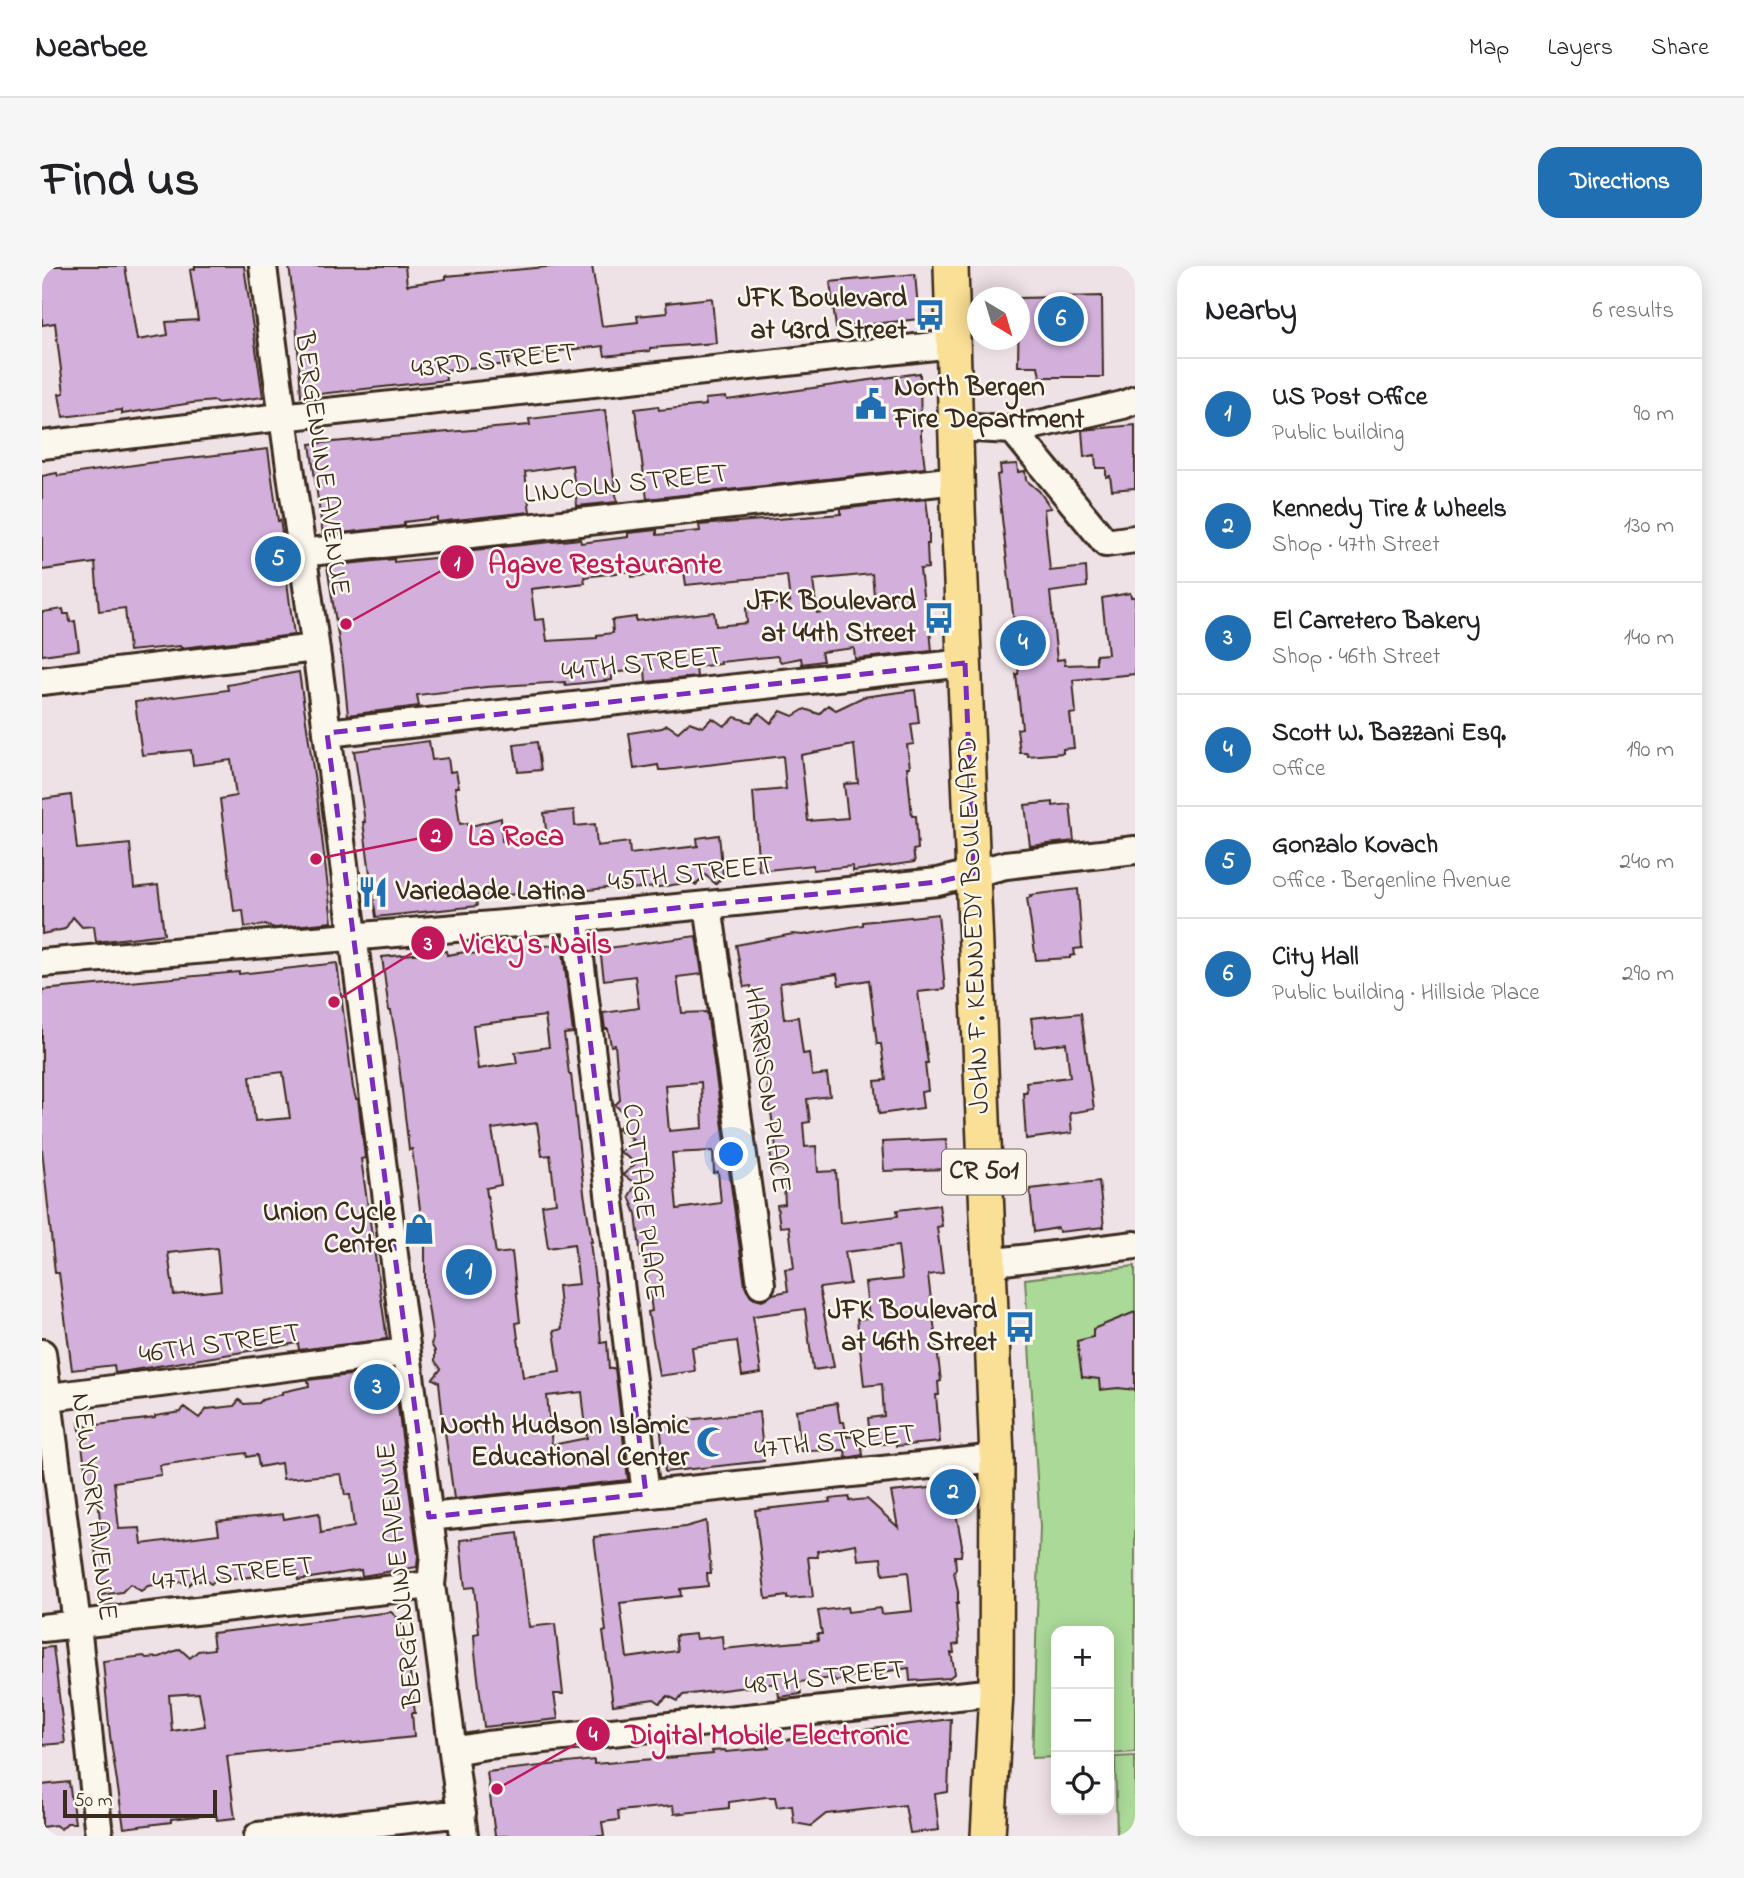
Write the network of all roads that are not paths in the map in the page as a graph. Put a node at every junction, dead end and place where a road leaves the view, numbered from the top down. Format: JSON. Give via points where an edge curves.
{"nodes":[{"id":1,"x":263,"y":266,"type":"edge"},
{"id":2,"x":951,"y":266,"type":"edge"},
{"id":3,"x":953,"y":345,"type":"junction"},
{"id":4,"x":1135,"y":400,"type":"edge"},
{"id":5,"x":281,"y":417,"type":"junction"},
{"id":6,"x":956,"y":427,"type":"junction"},
{"id":7,"x":1013,"y":430,"type":"junction"},
{"id":8,"x":42,"y":445,"type":"edge"},
{"id":9,"x":957,"y":480,"type":"junction"},
{"id":10,"x":1135,"y":539,"type":"edge"},
{"id":11,"x":301,"y":553,"type":"junction"},
{"id":12,"x":315,"y":648,"type":"junction"},
{"id":13,"x":965,"y":663,"type":"junction"},
{"id":14,"x":42,"y":681,"type":"edge"},
{"id":15,"x":327,"y":733,"type":"junction"},
{"id":16,"x":1135,"y":850,"type":"edge"},
{"id":17,"x":974,"y":873,"type":"junction"},
{"id":18,"x":708,"y":905,"type":"junction"},
{"id":19,"x":575,"y":918,"type":"junction"},
{"id":20,"x":352,"y":939,"type":"junction"},
{"id":21,"x":42,"y":963,"type":"edge"},
{"id":22,"x":1135,"y":1245,"type":"edge"},
{"id":23,"x":988,"y":1264,"type":"junction"},
{"id":24,"x":761,"y":1284,"type":"dead end"},
{"id":25,"x":407,"y":1352,"type":"junction"},
{"id":26,"x":42,"y":1353,"type":"edge"},
{"id":27,"x":45,"y":1398,"type":"edge"},
{"id":28,"x":997,"y":1458,"type":"junction"},
{"id":29,"x":646,"y":1494,"type":"junction"},
{"id":30,"x":429,"y":1517,"type":"junction"},
{"id":31,"x":431,"y":1585,"type":"junction"},
{"id":32,"x":76,"y":1624,"type":"junction"},
{"id":33,"x":42,"y":1628,"type":"edge"},
{"id":34,"x":996,"y":1692,"type":"junction"},
{"id":35,"x":453,"y":1751,"type":"junction"},
{"id":36,"x":463,"y":1824,"type":"edge"},
{"id":37,"x":99,"y":1836,"type":"edge"},
{"id":38,"x":258,"y":1836,"type":"edge"},
{"id":39,"x":988,"y":1836,"type":"edge"}],
"edges":[{"from":1,"to":5,"type":"street","name":"BERGENLINE AVENUE"},
{"from":2,"to":3,"type":"main road","name":"JOHN F. KENNEDY BOULEVARD","number":"CR 501"},
{"from":3,"to":5,"type":"street","name":"43RD STREET"},
{"from":3,"to":6,"type":"main road","name":"JOHN F. KENNEDY BOULEVARD","number":"CR 501"},
{"from":4,"to":7,"type":"street"},
{"from":5,"to":8,"type":"street","name":"43RD STREET"},
{"from":5,"to":11,"type":"street","name":"BERGENLINE AVENUE"},
{"from":6,"to":7,"type":"street"},
{"from":6,"to":9,"type":"main road","name":"JOHN F. KENNEDY BOULEVARD","number":"CR 501"},
{"from":7,"to":10,"type":"street","via":[[1106,543]]},
{"from":9,"to":11,"type":"street","name":"LINCOLN STREET"},
{"from":9,"to":13,"type":"main road","name":"JOHN F. KENNEDY BOULEVARD","number":"CR 501"},
{"from":11,"to":12,"type":"street","name":"BERGENLINE AVENUE"},
{"from":12,"to":14,"type":"street"},
{"from":12,"to":15,"type":"street","name":"BERGENLINE AVENUE"},
{"from":13,"to":15,"type":"street","name":"44TH STREET"},
{"from":13,"to":17,"type":"main road","name":"JOHN F. KENNEDY BOULEVARD","number":"CR 501"},
{"from":15,"to":20,"type":"street","name":"BERGENLINE AVENUE"},
{"from":16,"to":17,"type":"street","name":"45TH STREET","via":[[1009,864]]},
{"from":17,"to":18,"type":"street","name":"45TH STREET","via":[[938,882]]},
{"from":17,"to":23,"type":"main road","name":"JOHN F. KENNEDY BOULEVARD","number":"CR 501"},
{"from":18,"to":19,"type":"street","name":"45TH STREET"},
{"from":18,"to":24,"type":"street","name":"HARRISON PLACE"},
{"from":19,"to":20,"type":"street","name":"45TH STREET"},
{"from":19,"to":29,"type":"street","name":"COTTAGE PLACE"},
{"from":20,"to":21,"type":"street","name":"45TH STREET"},
{"from":20,"to":25,"type":"street","name":"BERGENLINE AVENUE"},
{"from":22,"to":23,"type":"street"},
{"from":23,"to":28,"type":"main road","name":"JOHN F. KENNEDY BOULEVARD","number":"CR 501"},
{"from":25,"to":27,"type":"street","name":"46TH STREET"},
{"from":25,"to":30,"type":"street","name":"BERGENLINE AVENUE"},
{"from":26,"to":27,"type":"street","name":"NEW YORK AVENUE"},
{"from":27,"to":32,"type":"street","name":"NEW YORK AVENUE"},
{"from":28,"to":29,"type":"street","name":"47TH STREET"},
{"from":28,"to":34,"type":"main road","name":"JOHN F. KENNEDY BOULEVARD","number":"CR 501"},
{"from":29,"to":30,"type":"street","name":"47TH STREET"},
{"from":30,"to":31,"type":"street","name":"BERGENLINE AVENUE","via":[[434,1555]]},
{"from":31,"to":32,"type":"street","name":"47TH STREET"},
{"from":31,"to":35,"type":"street","name":"BERGENLINE AVENUE"},
{"from":32,"to":33,"type":"street","name":"47TH STREET"},
{"from":32,"to":37,"type":"street","name":"NEW YORK AVENUE"},
{"from":34,"to":35,"type":"street","name":"48TH STREET"},
{"from":34,"to":39,"type":"main road","name":"JOHN F. KENNEDY BOULEVARD","number":"CR 501"},
{"from":35,"to":36,"type":"street","name":"BERGENLINE AVENUE"},
{"from":36,"to":38,"type":"street"}]}
